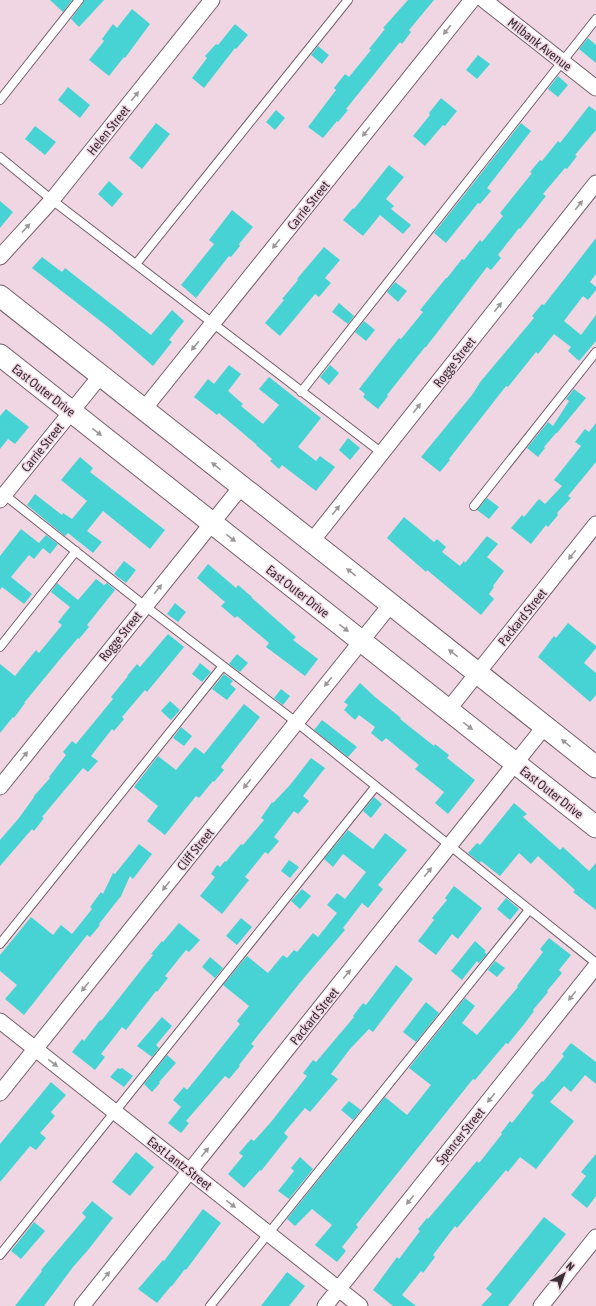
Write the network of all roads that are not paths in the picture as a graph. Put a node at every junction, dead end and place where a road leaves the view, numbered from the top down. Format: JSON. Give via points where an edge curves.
{"nodes":[{"id":1,"x":79,"y":0,"type":"edge"},
{"id":2,"x":212,"y":0,"type":"edge"},
{"id":3,"x":348,"y":0,"type":"edge"},
{"id":4,"x":472,"y":0,"type":"edge"},
{"id":5,"x":484,"y":0,"type":"edge"},
{"id":6,"x":596,"y":19,"type":"edge"},
{"id":7,"x":562,"y":61,"type":"junction"},
{"id":8,"x":596,"y":88,"type":"edge"},
{"id":9,"x":0,"y":100,"type":"edge"},
{"id":10,"x":0,"y":157,"type":"edge"},
{"id":11,"x":596,"y":183,"type":"edge"},
{"id":12,"x":52,"y":200,"type":"junction"},
{"id":13,"x":0,"y":257,"type":"edge"},
{"id":14,"x":136,"y":264,"type":"junction"},
{"id":15,"x":0,"y":296,"type":"edge"},
{"id":16,"x":212,"y":324,"type":"junction"},
{"id":17,"x":596,"y":352,"type":"edge"},
{"id":18,"x":0,"y":356,"type":"edge"},
{"id":19,"x":101,"y":376,"type":"junction"},
{"id":20,"x":301,"y":392,"type":"junction"},
{"id":21,"x":144,"y":409,"type":"junction"},
{"id":22,"x":71,"y":411,"type":"junction"},
{"id":23,"x":382,"y":453,"type":"junction"},
{"id":24,"x":241,"y":486,"type":"junction"},
{"id":25,"x":1,"y":495,"type":"edge"},
{"id":26,"x":474,"y":506,"type":"dead end"},
{"id":27,"x":211,"y":522,"type":"junction"},
{"id":28,"x":596,"y":524,"type":"edge"},
{"id":29,"x":312,"y":541,"type":"junction"},
{"id":30,"x":76,"y":551,"type":"junction"},
{"id":31,"x":391,"y":604,"type":"junction"},
{"id":32,"x":145,"y":606,"type":"junction"},
{"id":33,"x":361,"y":641,"type":"junction"},
{"id":34,"x":0,"y":647,"type":"edge"},
{"id":35,"x":223,"y":666,"type":"junction"},
{"id":36,"x":478,"y":673,"type":"junction"},
{"id":37,"x":448,"y":710,"type":"junction"},
{"id":38,"x":296,"y":722,"type":"junction"},
{"id":39,"x":545,"y":726,"type":"junction"},
{"id":40,"x":516,"y":763,"type":"junction"},
{"id":41,"x":596,"y":767,"type":"edge"},
{"id":42,"x":376,"y":786,"type":"junction"},
{"id":43,"x":0,"y":787,"type":"edge"},
{"id":44,"x":596,"y":827,"type":"edge"},
{"id":45,"x":450,"y":846,"type":"junction"},
{"id":46,"x":529,"y":910,"type":"junction"},
{"id":47,"x":0,"y":944,"type":"edge"},
{"id":48,"x":596,"y":965,"type":"edge"},
{"id":49,"x":0,"y":1021,"type":"edge"},
{"id":50,"x":35,"y":1049,"type":"junction"},
{"id":51,"x":0,"y":1093,"type":"edge"},
{"id":52,"x":114,"y":1111,"type":"junction"},
{"id":53,"x":190,"y":1171,"type":"junction"},
{"id":54,"x":268,"y":1233,"type":"junction"},
{"id":55,"x":596,"y":1237,"type":"edge"},
{"id":56,"x":0,"y":1255,"type":"edge"},
{"id":57,"x":338,"y":1289,"type":"junction"},
{"id":58,"x":82,"y":1306,"type":"edge"},
{"id":59,"x":210,"y":1306,"type":"edge"},
{"id":60,"x":325,"y":1306,"type":"edge"},
{"id":61,"x":360,"y":1306,"type":"edge"},
{"id":62,"x":541,"y":1306,"type":"edge"}],
"edges":[{"from":1,"to":9,"type":"lane"},
{"from":12,"to":2,"type":"street","name":"Helen Street","one_way":true},
{"from":3,"to":14,"type":"lane"},
{"from":4,"to":16,"type":"street","name":"Carrie Street","one_way":true},
{"from":5,"to":7,"type":"street","name":"Milbank Avenue"},
{"from":6,"to":7,"type":"lane"},
{"from":7,"to":8,"type":"street","name":"Milbank Avenue"},
{"from":7,"to":20,"type":"lane"},
{"from":10,"to":12,"type":"lane"},
{"from":23,"to":11,"type":"street","name":"Rogge Street","one_way":true},
{"from":13,"to":12,"type":"street","name":"Helen Street","one_way":true},
{"from":12,"to":14,"type":"lane"},
{"from":14,"to":16,"type":"lane"},
{"from":15,"to":19,"type":"main road"},
{"from":16,"to":20,"type":"lane"},
{"from":16,"to":21,"type":"street","name":"Carrie Street","one_way":true},
{"from":17,"to":26,"type":"lane"},
{"from":18,"to":22,"type":"main road","name":"East Outer Drive"},
{"from":19,"to":21,"type":"main road"},
{"from":19,"to":22,"type":"street","name":"Carrie Street"},
{"from":20,"to":23,"type":"lane"},
{"from":24,"to":21,"type":"main road","one_way":true},
{"from":22,"to":25,"type":"street","name":"Carrie Street"},
{"from":22,"to":27,"type":"main road","name":"East Outer Drive","one_way":true},
{"from":29,"to":23,"type":"street","name":"Rogge Street","one_way":true},
{"from":24,"to":27,"type":"street","name":"Rogge Street"},
{"from":24,"to":29,"type":"main road"},
{"from":25,"to":30,"type":"lane"},
{"from":32,"to":27,"type":"street","name":"Rogge Street","one_way":true},
{"from":27,"to":33,"type":"main road","name":"East Outer Drive","one_way":true},
{"from":28,"to":36,"type":"street","name":"Packard Street","one_way":true},
{"from":31,"to":29,"type":"main road","one_way":true},
{"from":30,"to":32,"type":"lane"},
{"from":30,"to":34,"type":"lane"},
{"from":31,"to":33,"type":"street","name":"Cliff Street"},
{"from":36,"to":31,"type":"main road","one_way":true},
{"from":32,"to":35,"type":"lane"},
{"from":43,"to":32,"type":"street","name":"Rogge Street","one_way":true},
{"from":33,"to":37,"type":"main road","name":"East Outer Drive"},
{"from":33,"to":38,"type":"street","name":"Cliff Street","one_way":true},
{"from":35,"to":38,"type":"lane"},
{"from":35,"to":47,"type":"lane"},
{"from":36,"to":37,"type":"street","name":"Packard Street"},
{"from":36,"to":39,"type":"main road"},
{"from":37,"to":40,"type":"main road","name":"East Outer Drive","one_way":true},
{"from":38,"to":42,"type":"lane"},
{"from":38,"to":50,"type":"street","name":"Cliff Street","one_way":true},
{"from":39,"to":40,"type":"street","name":"Packard Street"},
{"from":41,"to":39,"type":"main road","one_way":true},
{"from":40,"to":44,"type":"main road","name":"East Outer Drive"},
{"from":40,"to":45,"type":"street","name":"Packard Street"},
{"from":42,"to":45,"type":"lane"},
{"from":42,"to":52,"type":"lane"},
{"from":45,"to":46,"type":"lane"},
{"from":53,"to":45,"type":"street","name":"Packard Street","one_way":true},
{"from":46,"to":48,"type":"lane"},
{"from":46,"to":54,"type":"lane"},
{"from":48,"to":57,"type":"street","name":"Spencer Street","one_way":true},
{"from":49,"to":50,"type":"street","name":"East Lantz Street"},
{"from":50,"to":51,"type":"street","name":"Cliff Street"},
{"from":50,"to":52,"type":"street","name":"East Lantz Street","one_way":true},
{"from":52,"to":53,"type":"street","name":"East Lantz Street"},
{"from":52,"to":56,"type":"lane"},
{"from":53,"to":54,"type":"street","name":"East Lantz Street","one_way":true},
{"from":58,"to":53,"type":"street","name":"Packard Street","one_way":true},
{"from":54,"to":57,"type":"street","name":"East Lantz Street"},
{"from":54,"to":59,"type":"lane"},
{"from":55,"to":62,"type":"street"},
{"from":57,"to":60,"type":"street","name":"Spencer Street"},
{"from":57,"to":61,"type":"street","name":"East Lantz Street"}]}
